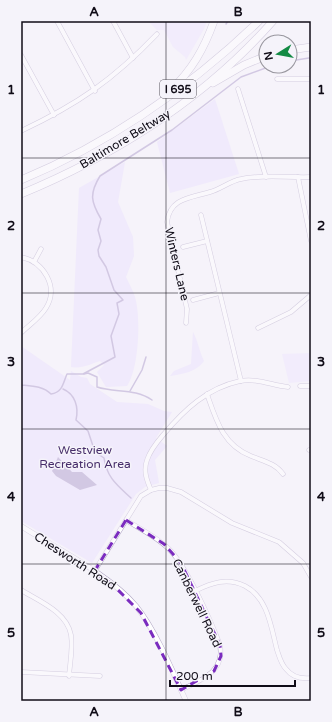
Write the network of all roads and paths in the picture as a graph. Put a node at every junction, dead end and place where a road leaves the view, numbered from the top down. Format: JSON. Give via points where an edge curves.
{"nodes":[{"id":1,"x":57,"y":21,"type":"edge"},
{"id":2,"x":112,"y":21,"type":"edge"},
{"id":3,"x":214,"y":21,"type":"edge"},
{"id":4,"x":259,"y":21,"type":"edge"},
{"id":5,"x":273,"y":21,"type":"edge"},
{"id":6,"x":157,"y":34,"type":"dead end"},
{"id":7,"x":311,"y":47,"type":"edge"},
{"id":8,"x":298,"y":49,"type":"edge"},
{"id":9,"x":21,"y":55,"type":"edge"},
{"id":10,"x":133,"y":58,"type":"junction"},
{"id":11,"x":258,"y":59,"type":"edge"},
{"id":12,"x":277,"y":79,"type":"dead end"},
{"id":13,"x":311,"y":79,"type":"edge"},
{"id":14,"x":238,"y":89,"type":"dead end"},
{"id":15,"x":95,"y":90,"type":"junction"},
{"id":16,"x":189,"y":98,"type":"junction"},
{"id":17,"x":150,"y":110,"type":"junction"},
{"id":18,"x":54,"y":114,"type":"junction"},
{"id":19,"x":21,"y":131,"type":"edge"},
{"id":20,"x":266,"y":177,"type":"junction"},
{"id":21,"x":298,"y":177,"type":"junction"},
{"id":22,"x":311,"y":177,"type":"edge"},
{"id":23,"x":21,"y":180,"type":"edge"},
{"id":24,"x":21,"y":194,"type":"edge"},
{"id":25,"x":201,"y":215,"type":"dead end"},
{"id":26,"x":207,"y":241,"type":"junction"},
{"id":27,"x":311,"y":241,"type":"edge"},
{"id":28,"x":183,"y":247,"type":"dead end"},
{"id":29,"x":41,"y":249,"type":"dead end"},
{"id":30,"x":21,"y":258,"type":"edge"},
{"id":31,"x":34,"y":262,"type":"junction"},
{"id":32,"x":219,"y":293,"type":"junction"},
{"id":33,"x":311,"y":295,"type":"edge"},
{"id":34,"x":193,"y":300,"type":"dead end"},
{"id":35,"x":186,"y":323,"type":"dead end"},
{"id":36,"x":258,"y":328,"type":"dead end"},
{"id":37,"x":21,"y":333,"type":"edge"},
{"id":38,"x":241,"y":381,"type":"junction"},
{"id":39,"x":300,"y":386,"type":"dead end"},
{"id":40,"x":311,"y":386,"type":"edge"},
{"id":41,"x":288,"y":387,"type":"dead end"},
{"id":42,"x":207,"y":394,"type":"junction"},
{"id":43,"x":283,"y":474,"type":"dead end"},
{"id":44,"x":150,"y":490,"type":"junction"},
{"id":45,"x":126,"y":520,"type":"junction"},
{"id":46,"x":21,"y":526,"type":"edge"},
{"id":47,"x":94,"y":572,"type":"junction"},
{"id":48,"x":311,"y":577,"type":"edge"},
{"id":49,"x":21,"y":590,"type":"edge"},
{"id":50,"x":195,"y":591,"type":"junction"},
{"id":51,"x":21,"y":672,"type":"edge"},
{"id":52,"x":68,"y":676,"type":"junction"},
{"id":53,"x":100,"y":676,"type":"dead end"},
{"id":54,"x":311,"y":678,"type":"edge"},
{"id":55,"x":181,"y":690,"type":"junction"},
{"id":56,"x":186,"y":701,"type":"edge"}],
"edges":[{"from":1,"to":15,"type":"street"},
{"from":2,"to":10,"type":"street"},
{"from":3,"to":17,"type":"highway","via":[[206,44],[193,66]]},
{"from":4,"to":17,"type":"highway","name":"Baltimore Beltway","number":"I 695","via":[[198,74]]},
{"from":5,"to":16,"type":"highway","name":"Baltimore Beltway","number":"I 695","via":[[230,64]]},
{"from":6,"to":10,"type":"street"},
{"from":7,"to":8,"type":"highway"},
{"from":9,"to":18,"type":"street"},
{"from":10,"to":15,"type":"street"},
{"from":11,"to":16,"type":"highway"},
{"from":12,"to":13,"type":"street"},
{"from":14,"to":20,"type":"street"},
{"from":15,"to":18,"type":"street"},
{"from":16,"to":24,"type":"highway","name":"Baltimore Beltway","number":"I 695","via":[[119,146]]},
{"from":17,"to":23,"type":"highway","name":"Baltimore Beltway","number":"I 695","via":[[89,147]]},
{"from":18,"to":19,"type":"street"},
{"from":20,"to":21,"type":"street","name":"Winters Lane"},
{"from":20,"to":35,"type":"street","name":"Winters Lane","via":[[235,181],[180,200],[171,208],[167,222],[187,309]]},
{"from":21,"to":22,"type":"street","name":"Winters Lane"},
{"from":21,"to":27,"type":"street"},
{"from":25,"to":26,"type":"street"},
{"from":26,"to":28,"type":"street"},
{"from":26,"to":32,"type":"street"},
{"from":29,"to":31,"type":"street"},
{"from":30,"to":31,"type":"street"},
{"from":31,"to":37,"type":"street","via":[[47,277],[50,297],[43,312]]},
{"from":32,"to":34,"type":"street"},
{"from":32,"to":38,"type":"street"},
{"from":33,"to":36,"type":"street","via":[[291,312]]},
{"from":38,"to":41,"type":"street","via":[[260,381]]},
{"from":38,"to":42,"type":"street"},
{"from":39,"to":40,"type":"street"},
{"from":42,"to":43,"type":"street","via":[[218,425],[230,443],[244,453],[271,464]]},
{"from":42,"to":44,"type":"street","via":[[184,410],[153,449],[145,470]]},
{"from":44,"to":45,"type":"street","via":[[141,496]]},
{"from":44,"to":48,"type":"street","via":[[167,488],[182,492],[232,523],[279,542],[295,555]]},
{"from":45,"to":47,"type":"street"},
{"from":45,"to":50,"type":"street","name":"Canberwell Road","via":[[169,549],[181,564]]},
{"from":46,"to":47,"type":"street","name":"Chesworth Road"},
{"from":47,"to":55,"type":"street","name":"Chesworth Road","via":[[119,589],[142,613]]},
{"from":49,"to":52,"type":"street","via":[[55,611],[67,624],[71,643]]},
{"from":50,"to":54,"type":"street","via":[[212,583],[225,581],[237,582],[249,588],[265,607],[279,657],[285,669],[295,676]]},
{"from":50,"to":55,"type":"street","name":"Canberwell Road","via":[[218,640],[221,656],[210,675]]},
{"from":51,"to":52,"type":"street"},
{"from":52,"to":53,"type":"street"},
{"from":55,"to":56,"type":"street","name":"Chesworth Road"}]}
